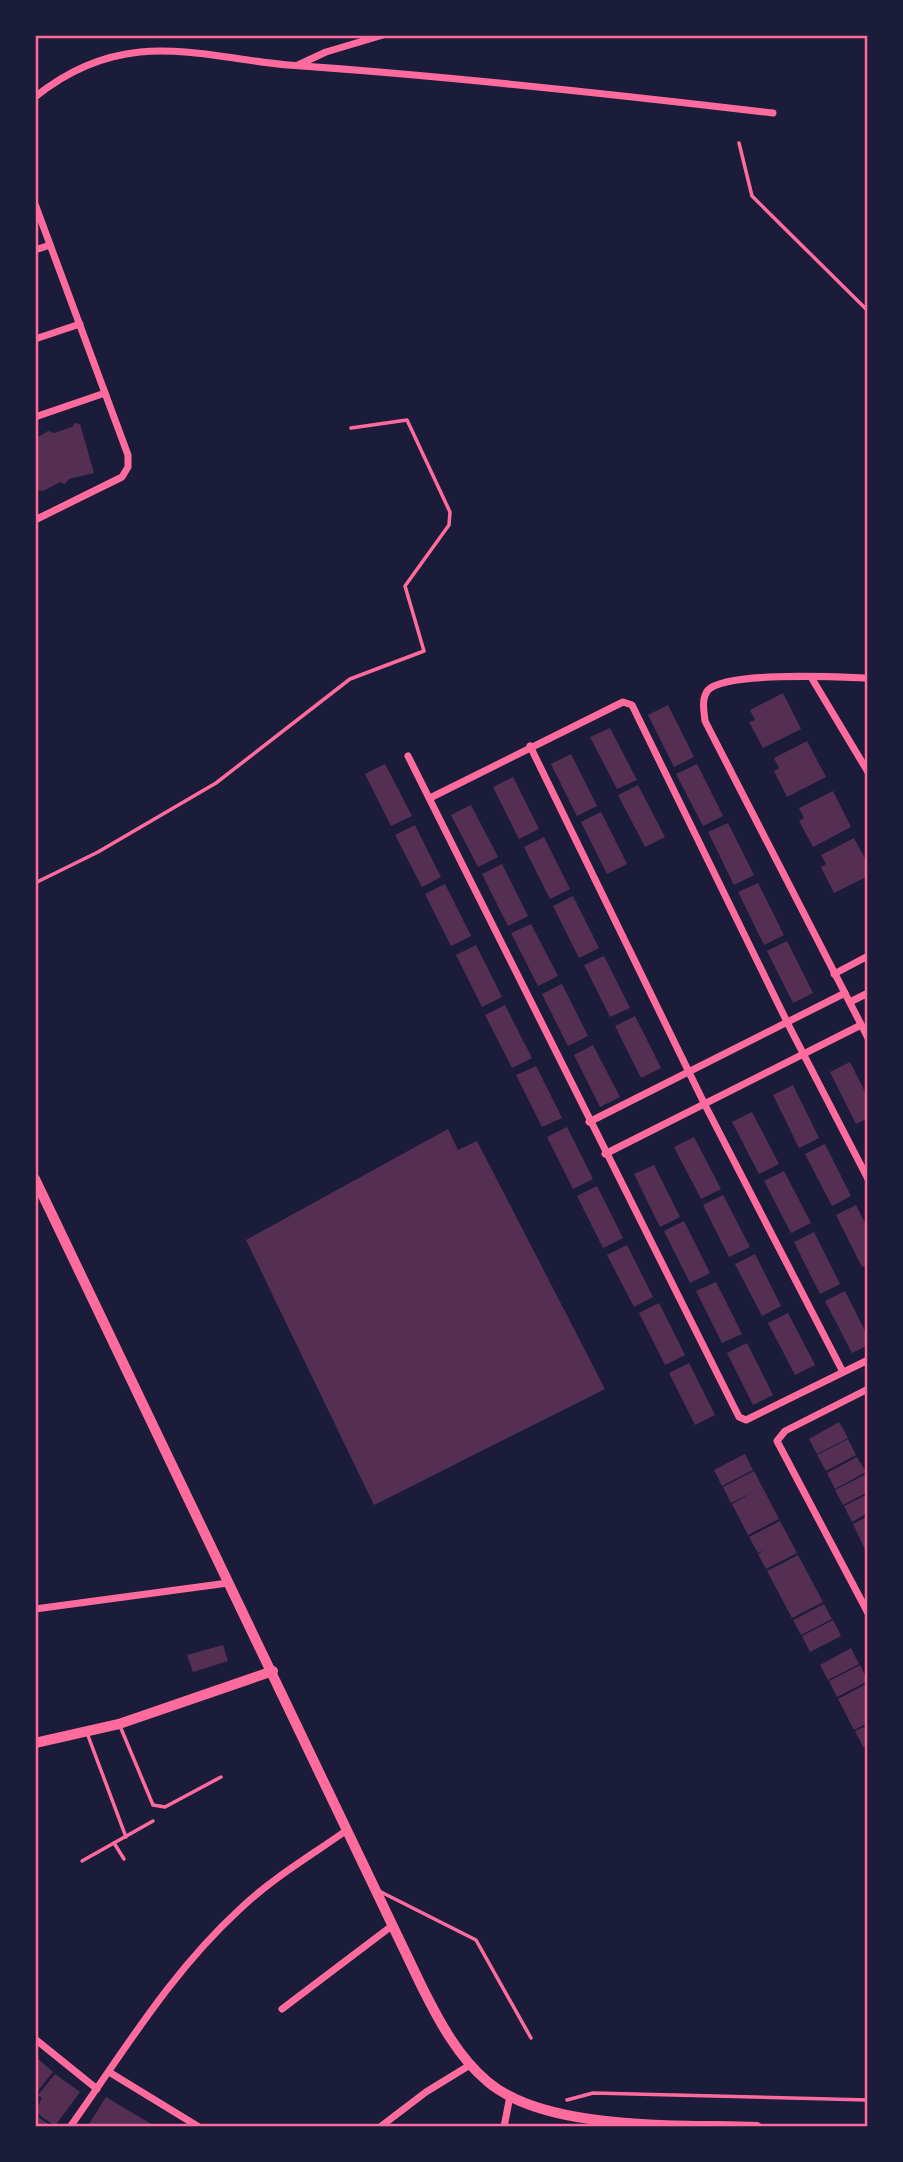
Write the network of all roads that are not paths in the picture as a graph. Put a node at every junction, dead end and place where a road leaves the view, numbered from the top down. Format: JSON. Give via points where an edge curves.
{"nodes":[{"id":1,"x":383,"y":35,"type":"edge"},
{"id":2,"x":296,"y":65,"type":"junction"},
{"id":3,"x":35,"y":97,"type":"edge"},
{"id":4,"x":773,"y":113,"type":"dead end"},
{"id":5,"x":35,"y":204,"type":"edge"},
{"id":6,"x":50,"y":245,"type":"junction"},
{"id":7,"x":35,"y":250,"type":"edge"},
{"id":8,"x":80,"y":324,"type":"junction"},
{"id":9,"x":35,"y":339,"type":"edge"},
{"id":10,"x":105,"y":393,"type":"junction"},
{"id":11,"x":35,"y":417,"type":"edge"},
{"id":12,"x":351,"y":428,"type":"dead end"},
{"id":13,"x":35,"y":520,"type":"edge"},
{"id":14,"x":811,"y":677,"type":"junction"},
{"id":15,"x":868,"y":678,"type":"edge"},
{"id":16,"x":530,"y":746,"type":"junction"},
{"id":17,"x":408,"y":756,"type":"dead end"},
{"id":18,"x":868,"y":772,"type":"edge"},
{"id":19,"x":430,"y":798,"type":"junction"},
{"id":20,"x":35,"y":883,"type":"edge"},
{"id":21,"x":868,"y":956,"type":"edge"},
{"id":22,"x":834,"y":974,"type":"junction"},
{"id":23,"x":845,"y":993,"type":"junction"},
{"id":24,"x":868,"y":993,"type":"edge"},
{"id":25,"x":850,"y":1002,"type":"junction"},
{"id":26,"x":787,"y":1023,"type":"junction"},
{"id":27,"x":861,"y":1025,"type":"junction"},
{"id":28,"x":868,"y":1038,"type":"edge"},
{"id":29,"x":803,"y":1055,"type":"junction"},
{"id":30,"x":689,"y":1073,"type":"junction"},
{"id":31,"x":705,"y":1105,"type":"junction"},
{"id":32,"x":589,"y":1122,"type":"junction"},
{"id":33,"x":605,"y":1154,"type":"junction"},
{"id":34,"x":35,"y":1179,"type":"edge"},
{"id":35,"x":868,"y":1179,"type":"edge"},
{"id":36,"x":868,"y":1360,"type":"edge"},
{"id":37,"x":843,"y":1372,"type":"junction"},
{"id":38,"x":868,"y":1389,"type":"edge"},
{"id":39,"x":228,"y":1583,"type":"junction"},
{"id":40,"x":35,"y":1609,"type":"edge"},
{"id":41,"x":868,"y":1613,"type":"edge"},
{"id":42,"x":273,"y":1671,"type":"junction"},
{"id":43,"x":119,"y":1724,"type":"junction"},
{"id":44,"x":87,"y":1731,"type":"junction"},
{"id":45,"x":35,"y":1743,"type":"edge"},
{"id":46,"x":221,"y":1777,"type":"dead end"},
{"id":47,"x":153,"y":1821,"type":"dead end"},
{"id":48,"x":347,"y":1830,"type":"junction"},
{"id":49,"x":125,"y":1837,"type":"junction"},
{"id":50,"x":114,"y":1843,"type":"junction"},
{"id":51,"x":124,"y":1859,"type":"dead end"},
{"id":52,"x":82,"y":1861,"type":"dead end"},
{"id":53,"x":377,"y":1890,"type":"junction"},
{"id":54,"x":394,"y":1925,"type":"junction"},
{"id":55,"x":282,"y":2009,"type":"dead end"},
{"id":56,"x":531,"y":2038,"type":"dead end"},
{"id":57,"x":35,"y":2039,"type":"edge"},
{"id":58,"x":470,"y":2065,"type":"junction"},
{"id":59,"x":109,"y":2072,"type":"junction"},
{"id":60,"x":97,"y":2089,"type":"junction"},
{"id":61,"x":510,"y":2096,"type":"junction"},
{"id":62,"x":635,"y":2124,"type":"edge"},
{"id":63,"x":70,"y":2127,"type":"edge"},
{"id":64,"x":199,"y":2127,"type":"edge"},
{"id":65,"x":380,"y":2127,"type":"edge"},
{"id":66,"x":504,"y":2127,"type":"edge"},
{"id":67,"x":739,"y":2127,"type":"edge"},
{"id":68,"x":757,"y":2127,"type":"edge"}],
"edges":[{"from":1,"to":2,"type":"street"},
{"from":2,"to":3,"type":"street","via":[[141,52],[97,60],[58,78]]},
{"from":2,"to":4,"type":"street","via":[[417,73]]},
{"from":5,"to":6,"type":"street"},
{"from":6,"to":7,"type":"street"},
{"from":6,"to":8,"type":"street"},
{"from":8,"to":9,"type":"street"},
{"from":8,"to":10,"type":"street"},
{"from":10,"to":11,"type":"street"},
{"from":10,"to":13,"type":"street","via":[[128,455],[128,467],[122,477]]},
{"from":12,"to":20,"type":"lane","via":[[407,420],[450,512],[449,525],[405,586],[424,651],[350,679],[216,783]]},
{"from":14,"to":15,"type":"street"},
{"from":14,"to":18,"type":"street"},
{"from":14,"to":22,"type":"street","via":[[720,683],[704,697],[704,710],[705,722]]},
{"from":16,"to":19,"type":"street"},
{"from":16,"to":26,"type":"street","via":[[623,702],[632,705]]},
{"from":16,"to":30,"type":"street"},
{"from":17,"to":19,"type":"street"},
{"from":19,"to":32,"type":"street"},
{"from":21,"to":22,"type":"street"},
{"from":22,"to":23,"type":"street"},
{"from":23,"to":25,"type":"street"},
{"from":23,"to":26,"type":"street"},
{"from":24,"to":25,"type":"street"},
{"from":25,"to":27,"type":"street"},
{"from":26,"to":29,"type":"street"},
{"from":26,"to":30,"type":"street"},
{"from":27,"to":28,"type":"street"},
{"from":27,"to":29,"type":"street"},
{"from":29,"to":31,"type":"street"},
{"from":29,"to":35,"type":"street"},
{"from":30,"to":31,"type":"street"},
{"from":30,"to":32,"type":"street"},
{"from":31,"to":33,"type":"street"},
{"from":31,"to":37,"type":"street"},
{"from":32,"to":33,"type":"street"},
{"from":33,"to":37,"type":"street","via":[[739,1417],[746,1420]]},
{"from":34,"to":39,"type":"main road"},
{"from":36,"to":37,"type":"street"},
{"from":38,"to":41,"type":"street","via":[[785,1431],[777,1441]]},
{"from":39,"to":40,"type":"street"},
{"from":39,"to":42,"type":"main road"},
{"from":42,"to":43,"type":"street"},
{"from":42,"to":48,"type":"main road"},
{"from":43,"to":44,"type":"street"},
{"from":43,"to":46,"type":"lane","via":[[153,1805],[165,1807]]},
{"from":44,"to":45,"type":"street"},
{"from":44,"to":49,"type":"lane"},
{"from":47,"to":49,"type":"lane"},
{"from":48,"to":53,"type":"main road"},
{"from":48,"to":59,"type":"street","via":[[241,1907],[156,2001]]},
{"from":49,"to":50,"type":"lane"},
{"from":50,"to":51,"type":"lane"},
{"from":50,"to":52,"type":"lane"},
{"from":53,"to":54,"type":"main road"},
{"from":53,"to":56,"type":"lane","via":[[476,1940]]},
{"from":54,"to":55,"type":"street"},
{"from":54,"to":58,"type":"main road","via":[[438,2018]]},
{"from":57,"to":60,"type":"street"},
{"from":58,"to":61,"type":"main road"},
{"from":58,"to":65,"type":"street"},
{"from":59,"to":60,"type":"street"},
{"from":59,"to":64,"type":"street"},
{"from":60,"to":63,"type":"street"},
{"from":61,"to":62,"type":"main road","via":[[564,2116]]},
{"from":61,"to":66,"type":"street"},
{"from":62,"to":67,"type":"main road"},
{"from":67,"to":68,"type":"main road"}]}
